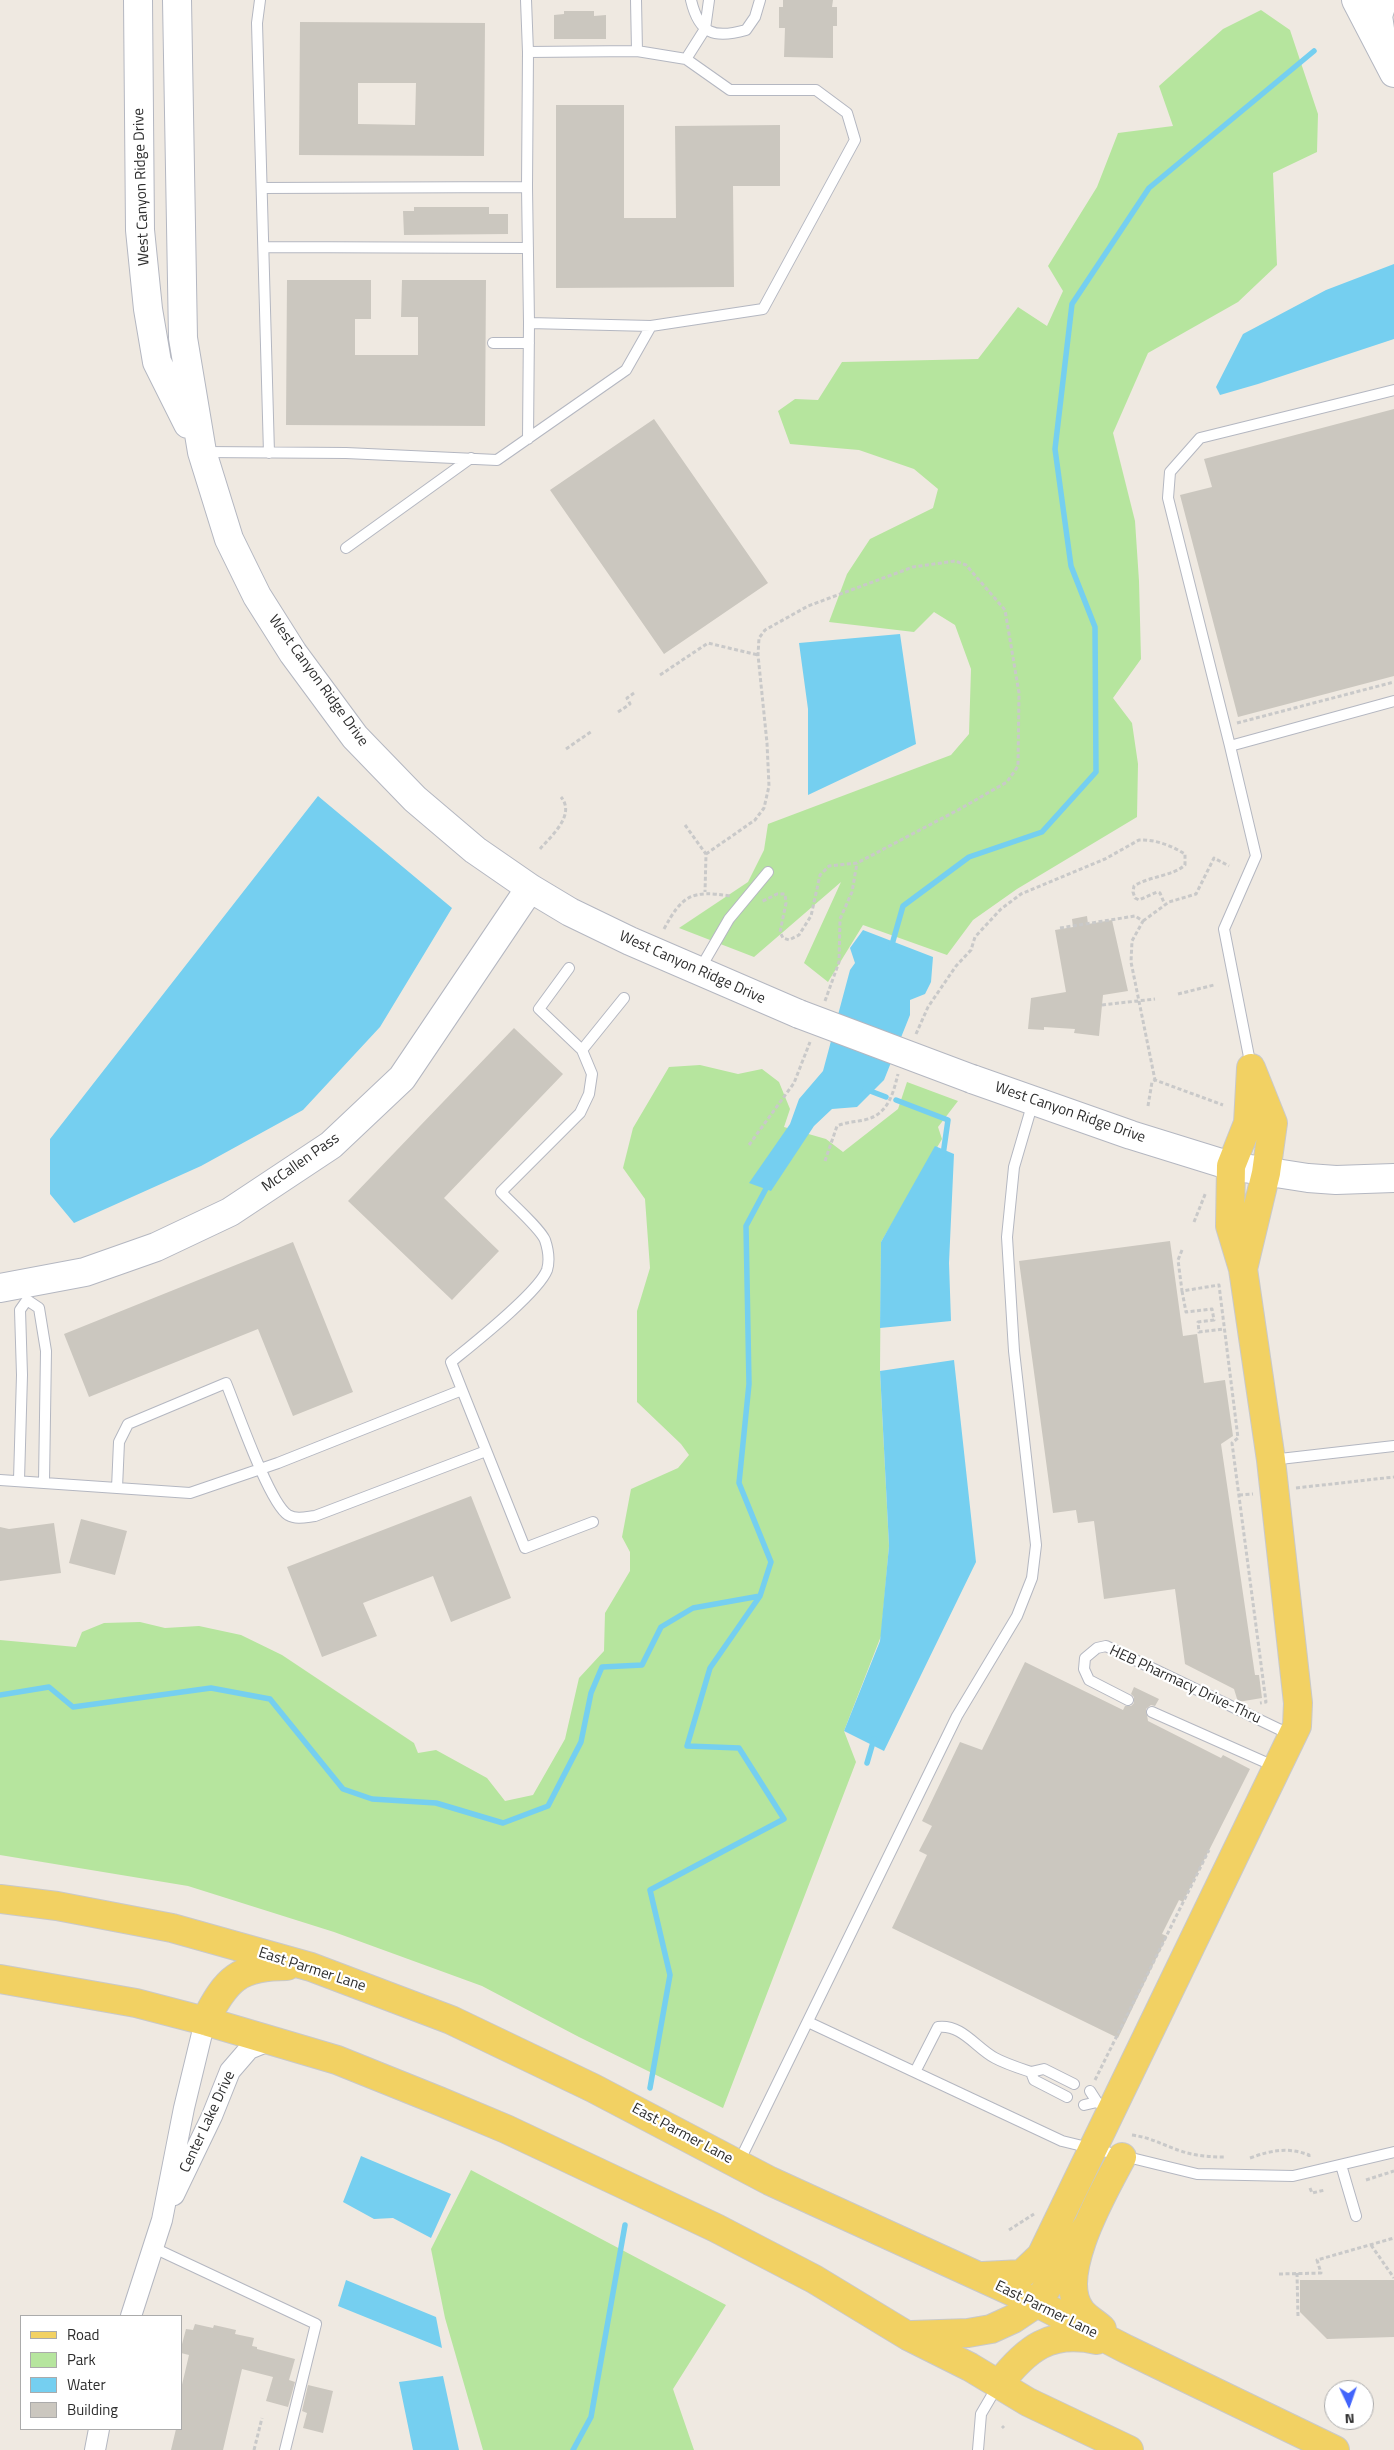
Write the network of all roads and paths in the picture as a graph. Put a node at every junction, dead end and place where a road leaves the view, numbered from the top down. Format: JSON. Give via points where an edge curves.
{"nodes":[{"id":1,"x":130,"y":0,"type":"edge"},
{"id":2,"x":138,"y":0,"type":"edge"},
{"id":3,"x":177,"y":0,"type":"edge"},
{"id":4,"x":190,"y":0,"type":"edge"},
{"id":5,"x":260,"y":0,"type":"edge"},
{"id":6,"x":526,"y":0,"type":"edge"},
{"id":7,"x":636,"y":0,"type":"edge"},
{"id":8,"x":691,"y":0,"type":"edge"},
{"id":9,"x":709,"y":0,"type":"edge"},
{"id":10,"x":760,"y":0,"type":"edge"},
{"id":11,"x":1356,"y":0,"type":"edge"},
{"id":12,"x":1383,"y":0,"type":"edge"},
{"id":13,"x":705,"y":30,"type":"junction"},
{"id":14,"x":138,"y":33,"type":"junction"},
{"id":15,"x":178,"y":46,"type":"junction"},
{"id":16,"x":636,"y":51,"type":"junction"},
{"id":17,"x":528,"y":52,"type":"junction"},
{"id":18,"x":686,"y":59,"type":"junction"},
{"id":19,"x":1389,"y":62,"type":"edge"},
{"id":20,"x":526,"y":187,"type":"junction"},
{"id":21,"x":262,"y":188,"type":"junction"},
{"id":22,"x":264,"y":247,"type":"junction"},
{"id":23,"x":528,"y":248,"type":"junction"},
{"id":24,"x":529,"y":323,"type":"junction"},
{"id":25,"x":651,"y":326,"type":"junction"},
{"id":26,"x":493,"y":344,"type":"dead end"},
{"id":27,"x":529,"y":344,"type":"junction"},
{"id":28,"x":1394,"y":390,"type":"edge"},
{"id":29,"x":528,"y":439,"type":"junction"},
{"id":30,"x":202,"y":452,"type":"junction"},
{"id":31,"x":269,"y":452,"type":"junction"},
{"id":32,"x":470,"y":458,"type":"junction"},
{"id":33,"x":346,"y":548,"type":"dead end"},
{"id":34,"x":758,"y":655,"type":"junction"},
{"id":35,"x":660,"y":675,"type":"dead end"},
{"id":36,"x":1394,"y":682,"type":"edge"},
{"id":37,"x":634,"y":693,"type":"dead end"},
{"id":38,"x":1393,"y":704,"type":"edge"},
{"id":39,"x":618,"y":712,"type":"dead end"},
{"id":40,"x":1237,"y":723,"type":"dead end"},
{"id":41,"x":592,"y":731,"type":"dead end"},
{"id":42,"x":1230,"y":746,"type":"junction"},
{"id":43,"x":566,"y":749,"type":"dead end"},
{"id":44,"x":561,"y":797,"type":"dead end"},
{"id":45,"x":685,"y":824,"type":"dead end"},
{"id":46,"x":540,"y":849,"type":"dead end"},
{"id":47,"x":706,"y":854,"type":"junction"},
{"id":48,"x":1229,"y":866,"type":"dead end"},
{"id":49,"x":768,"y":872,"type":"dead end"},
{"id":50,"x":530,"y":888,"type":"junction"},
{"id":51,"x":705,"y":892,"type":"junction"},
{"id":52,"x":745,"y":899,"type":"junction"},
{"id":53,"x":1165,"y":905,"type":"junction"},
{"id":54,"x":1143,"y":921,"type":"junction"},
{"id":55,"x":1060,"y":928,"type":"dead end"},
{"id":56,"x":664,"y":929,"type":"dead end"},
{"id":57,"x":569,"y":968,"type":"dead end"},
{"id":58,"x":700,"y":971,"type":"junction"},
{"id":59,"x":1214,"y":985,"type":"dead end"},
{"id":60,"x":1178,"y":994,"type":"dead end"},
{"id":61,"x":624,"y":998,"type":"dead end"},
{"id":62,"x":1155,"y":999,"type":"dead end"},
{"id":63,"x":1140,"y":1003,"type":"junction"},
{"id":64,"x":1102,"y":1005,"type":"dead end"},
{"id":65,"x":912,"y":1042,"type":"dead end"},
{"id":66,"x":582,"y":1050,"type":"junction"},
{"id":67,"x":900,"y":1068,"type":"dead end"},
{"id":68,"x":1251,"y":1068,"type":"junction"},
{"id":69,"x":1155,"y":1080,"type":"junction"},
{"id":70,"x":1033,"y":1102,"type":"junction"},
{"id":71,"x":1223,"y":1105,"type":"dead end"},
{"id":72,"x":1148,"y":1106,"type":"dead end"},
{"id":73,"x":825,"y":1161,"type":"dead end"},
{"id":74,"x":1231,"y":1166,"type":"junction"},
{"id":75,"x":1266,"y":1172,"type":"junction"},
{"id":76,"x":1394,"y":1178,"type":"edge"},
{"id":77,"x":1207,"y":1189,"type":"dead end"},
{"id":78,"x":1194,"y":1222,"type":"dead end"},
{"id":79,"x":1182,"y":1250,"type":"dead end"},
{"id":80,"x":1243,"y":1268,"type":"junction"},
{"id":81,"x":17,"y":1290,"type":"edge"},
{"id":82,"x":1182,"y":1291,"type":"junction"},
{"id":83,"x":1224,"y":1329,"type":"junction"},
{"id":84,"x":462,"y":1390,"type":"junction"},
{"id":85,"x":1394,"y":1446,"type":"edge"},
{"id":86,"x":486,"y":1451,"type":"junction"},
{"id":87,"x":1271,"y":1460,"type":"junction"},
{"id":88,"x":260,"y":1469,"type":"junction"},
{"id":89,"x":1394,"y":1478,"type":"edge"},
{"id":90,"x":0,"y":1480,"type":"edge"},
{"id":91,"x":19,"y":1480,"type":"junction"},
{"id":92,"x":44,"y":1482,"type":"junction"},
{"id":93,"x":117,"y":1488,"type":"junction"},
{"id":94,"x":1292,"y":1489,"type":"dead end"},
{"id":95,"x":1253,"y":1494,"type":"dead end"},
{"id":96,"x":1239,"y":1495,"type":"junction"},
{"id":97,"x":593,"y":1522,"type":"dead end"},
{"id":98,"x":1128,"y":1700,"type":"dead end"},
{"id":99,"x":1254,"y":1703,"type":"dead end"},
{"id":100,"x":1152,"y":1712,"type":"dead end"},
{"id":101,"x":1292,"y":1736,"type":"junction"},
{"id":102,"x":1277,"y":1768,"type":"junction"},
{"id":103,"x":1213,"y":1843,"type":"dead end"},
{"id":104,"x":0,"y":1900,"type":"edge"},
{"id":105,"x":311,"y":1967,"type":"junction"},
{"id":106,"x":0,"y":1979,"type":"edge"},
{"id":107,"x":205,"y":2020,"type":"junction"},
{"id":108,"x":808,"y":2022,"type":"junction"},
{"id":109,"x":272,"y":2040,"type":"junction"},
{"id":110,"x":914,"y":2072,"type":"junction"},
{"id":111,"x":1031,"y":2072,"type":"junction"},
{"id":112,"x":1074,"y":2084,"type":"dead end"},
{"id":113,"x":1090,"y":2091,"type":"joint"},
{"id":114,"x":1067,"y":2097,"type":"dead end"},
{"id":115,"x":1084,"y":2105,"type":"dead end"},
{"id":116,"x":1104,"y":2107,"type":"junction"},
{"id":117,"x":1124,"y":2146,"type":"junction"},
{"id":118,"x":1092,"y":2149,"type":"junction"},
{"id":119,"x":1394,"y":2152,"type":"edge"},
{"id":120,"x":1225,"y":2157,"type":"dead end"},
{"id":121,"x":1250,"y":2158,"type":"dead end"},
{"id":122,"x":1309,"y":2160,"type":"dead end"},
{"id":123,"x":738,"y":2164,"type":"junction"},
{"id":124,"x":1341,"y":2165,"type":"junction"},
{"id":125,"x":1394,"y":2171,"type":"edge"},
{"id":126,"x":1366,"y":2180,"type":"dead end"},
{"id":127,"x":1310,"y":2188,"type":"dead end"},
{"id":128,"x":1325,"y":2190,"type":"dead end"},
{"id":129,"x":1038,"y":2209,"type":"dead end"},
{"id":130,"x":1356,"y":2216,"type":"dead end"},
{"id":131,"x":162,"y":2220,"type":"junction"},
{"id":132,"x":1086,"y":2228,"type":"junction"},
{"id":133,"x":1009,"y":2230,"type":"dead end"},
{"id":134,"x":1394,"y":2238,"type":"edge"},
{"id":135,"x":1371,"y":2245,"type":"junction"},
{"id":136,"x":154,"y":2248,"type":"junction"},
{"id":137,"x":1297,"y":2273,"type":"junction"},
{"id":138,"x":1279,"y":2274,"type":"dead end"},
{"id":139,"x":976,"y":2277,"type":"junction"},
{"id":140,"x":1394,"y":2278,"type":"edge"},
{"id":141,"x":1036,"y":2303,"type":"junction"},
{"id":142,"x":130,"y":2315,"type":"edge"},
{"id":143,"x":1298,"y":2317,"type":"dead end"},
{"id":144,"x":908,"y":2336,"type":"junction"},
{"id":145,"x":1120,"y":2346,"type":"junction"},
{"id":146,"x":999,"y":2384,"type":"junction"},
{"id":147,"x":262,"y":2418,"type":"dead end"},
{"id":148,"x":99,"y":2430,"type":"edge"},
{"id":149,"x":95,"y":2450,"type":"edge"},
{"id":150,"x":254,"y":2450,"type":"edge"},
{"id":151,"x":285,"y":2450,"type":"edge"},
{"id":152,"x":978,"y":2450,"type":"edge"},
{"id":153,"x":1129,"y":2450,"type":"edge"},
{"id":154,"x":1335,"y":2450,"type":"edge"}],
"edges":[{"from":1,"to":14,"type":"street"},
{"from":2,"to":14,"type":"street","name":"West Canyon Ridge Drive"},
{"from":3,"to":15,"type":"street","name":"West Canyon Ridge Drive"},
{"from":4,"to":15,"type":"street"},
{"from":5,"to":21,"type":"lane","via":[[257,23]]},
{"from":6,"to":17,"type":"lane"},
{"from":7,"to":16,"type":"lane"},
{"from":8,"to":13,"type":"lane","via":[[696,19]]},
{"from":9,"to":13,"type":"lane"},
{"from":10,"to":13,"type":"lane","via":[[755,17],[746,30],[727,35]]},
{"from":11,"to":19,"type":"street"},
{"from":12,"to":19,"type":"street","via":[[1378,16]]},
{"from":13,"to":18,"type":"lane"},
{"from":14,"to":30,"type":"street","name":"West Canyon Ridge Drive","via":[[140,230],[148,309],[158,362]]},
{"from":15,"to":30,"type":"street","name":"West Canyon Ridge Drive","via":[[182,338]]},
{"from":16,"to":17,"type":"lane"},
{"from":16,"to":18,"type":"lane"},
{"from":17,"to":20,"type":"lane"},
{"from":18,"to":25,"type":"lane","via":[[730,90],[816,90],[847,113],[856,140],[763,309]]},
{"from":20,"to":21,"type":"lane"},
{"from":20,"to":23,"type":"lane"},
{"from":21,"to":22,"type":"lane"},
{"from":22,"to":23,"type":"lane"},
{"from":22,"to":31,"type":"lane"},
{"from":23,"to":24,"type":"lane"},
{"from":24,"to":25,"type":"lane"},
{"from":24,"to":27,"type":"lane"},
{"from":25,"to":29,"type":"lane","via":[[626,370]]},
{"from":26,"to":27,"type":"lane"},
{"from":27,"to":29,"type":"lane"},
{"from":28,"to":42,"type":"lane","via":[[1200,438],[1170,472],[1168,498]]},
{"from":29,"to":32,"type":"lane","via":[[497,460]]},
{"from":30,"to":31,"type":"lane"},
{"from":30,"to":50,"type":"street","name":"West Canyon Ridge Drive","via":[[229,539],[257,596],[293,653],[355,737],[415,799],[475,850]]},
{"from":31,"to":32,"type":"lane"},
{"from":32,"to":33,"type":"lane"},
{"from":34,"to":35,"type":"path","via":[[708,643]]},
{"from":34,"to":47,"type":"path","via":[[768,752],[769,786],[764,808],[754,820]]},
{"from":34,"to":52,"type":"path","via":[[759,638],[765,630],[808,606],[913,567],[955,561],[966,565],[1005,610],[1019,693],[1018,766],[1007,782],[958,810],[857,863],[829,866],[820,875],[811,916],[799,935],[790,940],[780,932],[786,903],[784,894],[761,902]]},
{"from":36,"to":40,"type":"path"},
{"from":37,"to":39,"type":"path","via":[[627,698],[630,704]]},
{"from":38,"to":42,"type":"lane"},
{"from":41,"to":43,"type":"path"},
{"from":42,"to":68,"type":"lane","via":[[1256,856],[1224,929]]},
{"from":44,"to":46,"type":"path","via":[[566,802],[564,819]]},
{"from":45,"to":47,"type":"path"},
{"from":47,"to":51,"type":"path"},
{"from":48,"to":53,"type":"path","via":[[1214,858],[1196,894]]},
{"from":49,"to":52,"type":"lane"},
{"from":50,"to":58,"type":"street","name":"West Canyon Ridge Drive","via":[[570,912]]},
{"from":50,"to":81,"type":"street","name":"McCallen Pass","via":[[402,1078],[331,1145],[230,1212],[156,1247],[85,1272]]},
{"from":51,"to":52,"type":"path"},
{"from":51,"to":56,"type":"path","via":[[676,906]]},
{"from":52,"to":58,"type":"lane","via":[[729,919]]},
{"from":53,"to":54,"type":"path"},
{"from":53,"to":65,"type":"path","via":[[1157,892],[1139,900],[1135,898],[1134,886],[1146,879],[1180,870],[1185,865],[1185,854],[1173,847],[1146,840],[1139,840],[1105,859],[1021,894],[1001,908],[975,937],[971,950],[928,1007]]},
{"from":54,"to":55,"type":"path","via":[[1135,916]]},
{"from":54,"to":63,"type":"path","via":[[1135,933],[1131,949]]},
{"from":57,"to":66,"type":"lane","via":[[539,1009]]},
{"from":58,"to":70,"type":"street","name":"West Canyon Ridge Drive","bridge":true,"via":[[799,1014]]},
{"from":59,"to":60,"type":"path"},
{"from":61,"to":66,"type":"lane"},
{"from":62,"to":63,"type":"path"},
{"from":63,"to":64,"type":"path"},
{"from":63,"to":69,"type":"path"},
{"from":66,"to":84,"type":"lane","via":[[592,1074],[589,1094],[580,1113],[501,1192],[544,1237],[549,1253],[547,1270],[536,1286],[451,1362]]},
{"from":67,"to":73,"type":"path","via":[[887,1106],[866,1120],[837,1126]]},
{"from":68,"to":74,"type":"main road","via":[[1248,1123]]},
{"from":68,"to":75,"type":"main road","via":[[1273,1123]]},
{"from":69,"to":71,"type":"path"},
{"from":69,"to":72,"type":"path"},
{"from":70,"to":74,"type":"street","name":"West Canyon Ridge Drive"},
{"from":70,"to":108,"type":"lane","via":[[1014,1167],[1007,1237],[1014,1351],[1036,1545],[1032,1578],[1017,1616],[957,1716]]},
{"from":74,"to":75,"type":"street","name":"West Canyon Ridge Drive"},
{"from":74,"to":80,"type":"main road","via":[[1230,1226]]},
{"from":75,"to":76,"type":"street","name":"West Canyon Ridge Drive","via":[[1336,1180]]},
{"from":75,"to":80,"type":"main road"},
{"from":77,"to":78,"type":"path"},
{"from":79,"to":82,"type":"path","via":[[1178,1260]]},
{"from":80,"to":87,"type":"main road"},
{"from":81,"to":91,"type":"lane","via":[[22,1375]]},
{"from":81,"to":92,"type":"lane","via":[[39,1308],[46,1351]]},
{"from":82,"to":83,"type":"path","via":[[1218,1285]]},
{"from":82,"to":83,"type":"path","via":[[1186,1312],[1212,1310],[1214,1320],[1198,1322],[1199,1332]]},
{"from":83,"to":96,"type":"path","via":[[1238,1438],[1232,1443]]},
{"from":84,"to":86,"type":"lane"},
{"from":84,"to":88,"type":"lane"},
{"from":85,"to":87,"type":"lane"},
{"from":86,"to":88,"type":"lane","via":[[314,1516],[300,1518],[288,1514],[279,1505]]},
{"from":86,"to":97,"type":"lane","via":[[525,1548]]},
{"from":87,"to":101,"type":"main road","via":[[1298,1703],[1297,1726]]},
{"from":88,"to":93,"type":"lane","via":[[190,1493]]},
{"from":88,"to":93,"type":"lane","via":[[226,1383],[128,1424],[119,1442]]},
{"from":89,"to":94,"type":"path"},
{"from":90,"to":91,"type":"lane"},
{"from":91,"to":92,"type":"lane"},
{"from":92,"to":93,"type":"lane"},
{"from":95,"to":96,"type":"path"},
{"from":96,"to":99,"type":"path","via":[[1266,1702]]},
{"from":98,"to":101,"type":"lane","name":"HEB Pharmacy Drive-Thru","via":[[1089,1680],[1084,1669],[1085,1658],[1096,1648],[1106,1646]]},
{"from":100,"to":102,"type":"lane"},
{"from":101,"to":102,"type":"main road"},
{"from":102,"to":116,"type":"main road"},
{"from":103,"to":113,"type":"path"},
{"from":104,"to":105,"type":"main road","name":"East Parmer Lane","via":[[58,1906],[172,1928]]},
{"from":105,"to":107,"type":"main road","via":[[251,1968],[227,1985]]},
{"from":105,"to":123,"type":"main road","name":"East Parmer Lane","via":[[451,2020],[593,2088]]},
{"from":106,"to":107,"type":"main road","via":[[136,2003]]},
{"from":107,"to":109,"type":"main road"},
{"from":107,"to":131,"type":"street","name":"Center Lake Drive"},
{"from":108,"to":110,"type":"lane"},
{"from":108,"to":123,"type":"lane"},
{"from":109,"to":131,"type":"street","name":"Center Lake Drive","via":[[250,2049],[230,2072]]},
{"from":109,"to":144,"type":"main road","via":[[337,2060],[439,2100],[605,2174],[814,2279]]},
{"from":110,"to":111,"type":"lane","via":[[938,2027],[946,2026],[959,2031],[994,2058]]},
{"from":110,"to":118,"type":"lane","via":[[1062,2142]]},
{"from":111,"to":112,"type":"lane","via":[[1044,2069]]},
{"from":111,"to":114,"type":"lane","via":[[1034,2080]]},
{"from":113,"to":116,"type":"lane"},
{"from":115,"to":116,"type":"lane"},
{"from":116,"to":118,"type":"main road"},
{"from":117,"to":118,"type":"lane"},
{"from":117,"to":120,"type":"path","via":[[1150,2138],[1181,2151]]},
{"from":117,"to":124,"type":"lane","via":[[1197,2174],[1293,2176]]},
{"from":117,"to":132,"type":"main road"},
{"from":118,"to":139,"type":"main road","via":[[1041,2256],[1022,2274]]},
{"from":119,"to":124,"type":"lane"},
{"from":121,"to":122,"type":"path","via":[[1288,2148],[1309,2155]]},
{"from":123,"to":139,"type":"main road","name":"East Parmer Lane"},
{"from":124,"to":130,"type":"lane"},
{"from":125,"to":126,"type":"path"},
{"from":127,"to":128,"type":"path","via":[[1312,2193]]},
{"from":129,"to":133,"type":"path","via":[[1033,2216]]},
{"from":131,"to":136,"type":"street","name":"Center Lake Drive"},
{"from":132,"to":141,"type":"main road"},
{"from":132,"to":145,"type":"main road","via":[[1072,2283],[1081,2311]]},
{"from":134,"to":135,"type":"path"},
{"from":135,"to":137,"type":"path","via":[[1317,2260],[1321,2273]]},
{"from":135,"to":140,"type":"path"},
{"from":136,"to":142,"type":"street","name":"Center Lake Drive"},
{"from":136,"to":151,"type":"lane","via":[[316,2324]]},
{"from":137,"to":138,"type":"path"},
{"from":137,"to":143,"type":"path"},
{"from":139,"to":141,"type":"main road","name":"East Parmer Lane"},
{"from":141,"to":144,"type":"main road","via":[[991,2329]]},
{"from":141,"to":145,"type":"main road","name":"East Parmer Lane"},
{"from":144,"to":146,"type":"main road"},
{"from":145,"to":146,"type":"main road","via":[[1078,2336],[1061,2336],[1042,2343],[1015,2363]]},
{"from":145,"to":154,"type":"main road","name":"East Parmer Lane"},
{"from":146,"to":152,"type":"lane","via":[[981,2414]]},
{"from":146,"to":153,"type":"main road","via":[[1028,2402]]},
{"from":147,"to":150,"type":"path"},
{"from":148,"to":149,"type":"street"}]}
